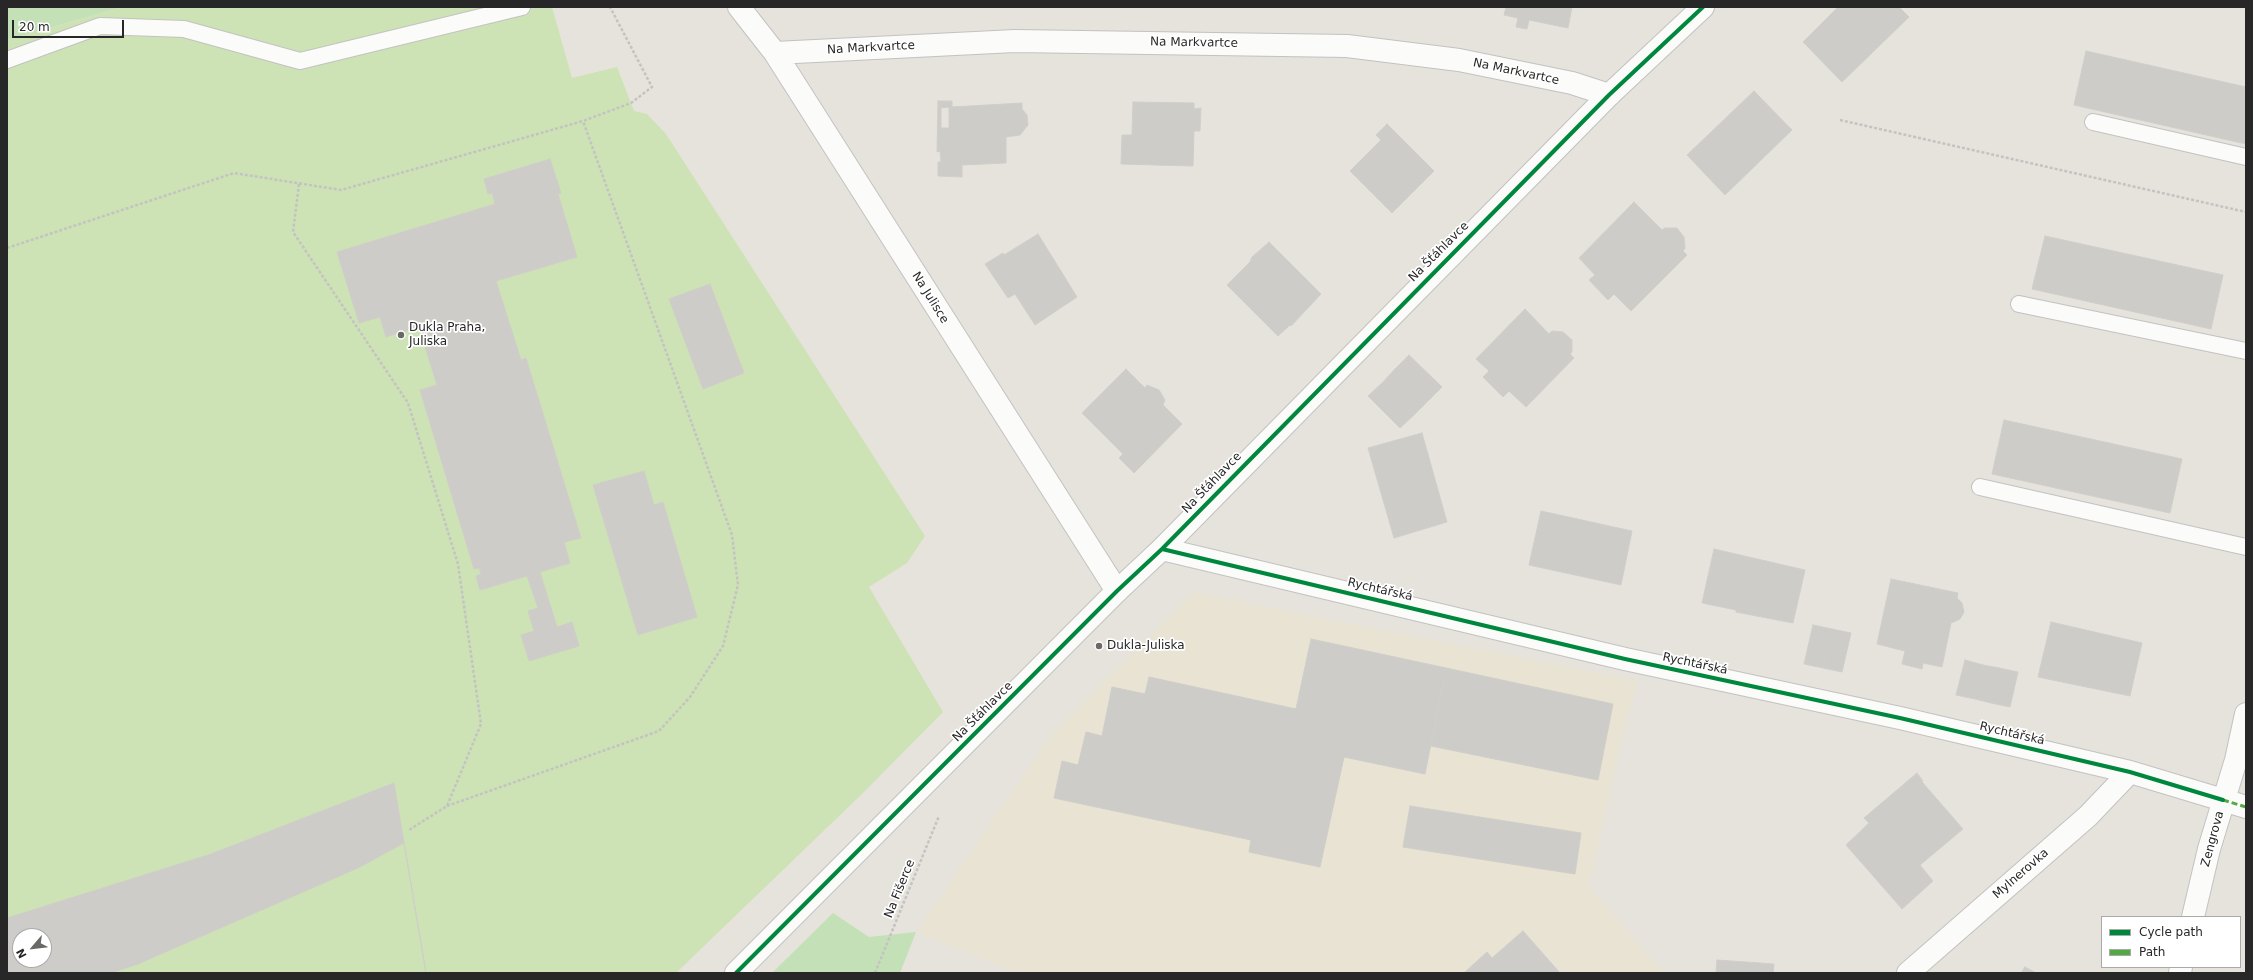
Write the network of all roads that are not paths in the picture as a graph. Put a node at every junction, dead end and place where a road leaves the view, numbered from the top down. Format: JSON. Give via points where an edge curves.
{"nodes":[{"id":1,"x":522,"y":7,"type":"edge"},
{"id":2,"x":740,"y":7,"type":"edge"},
{"id":3,"x":1703,"y":7,"type":"edge"},
{"id":4,"x":775,"y":53,"type":"junction"},
{"id":5,"x":7,"y":60,"type":"edge"},
{"id":6,"x":1609,"y":95,"type":"junction"},
{"id":7,"x":2093,"y":122,"type":"dead end"},
{"id":8,"x":2246,"y":157,"type":"edge"},
{"id":9,"x":2019,"y":304,"type":"dead end"},
{"id":10,"x":2246,"y":351,"type":"edge"},
{"id":11,"x":1980,"y":487,"type":"dead end"},
{"id":12,"x":2246,"y":547,"type":"edge"},
{"id":13,"x":1162,"y":548,"type":"junction"},
{"id":14,"x":1117,"y":591,"type":"junction"},
{"id":15,"x":2246,"y":714,"type":"edge"},
{"id":16,"x":2130,"y":772,"type":"junction"},
{"id":17,"x":2223,"y":800,"type":"junction"},
{"id":18,"x":2246,"y":807,"type":"edge"},
{"id":19,"x":2193,"y":916,"type":"edge"},
{"id":20,"x":736,"y":973,"type":"edge"},
{"id":21,"x":1908,"y":973,"type":"edge"}],
"edges":[{"from":1,"to":5,"type":"lane","via":[[300,61],[184,29],[100,26]]},
{"from":2,"to":4,"type":"street","name":"Na Julisce"},
{"from":3,"to":6,"type":"street","name":"Na Šťáhlavce"},
{"from":4,"to":6,"type":"street","name":"Na Markvartce","via":[[1015,41],[1347,46],[1459,60],[1572,83]]},
{"from":4,"to":14,"type":"street","name":"Na Julisce"},
{"from":6,"to":13,"type":"street","name":"Na Šťáhlavce"},
{"from":7,"to":8,"type":"lane"},
{"from":9,"to":10,"type":"lane"},
{"from":11,"to":12,"type":"lane"},
{"from":13,"to":14,"type":"street","name":"Na Šťáhlavce"},
{"from":13,"to":16,"type":"street","name":"Rychtářská","via":[[1625,659],[1900,718]]},
{"from":14,"to":20,"type":"street","name":"Na Šťáhlavce"},
{"from":15,"to":17,"type":"street","name":"Zengrova","via":[[2236,760]]},
{"from":16,"to":17,"type":"street","name":"Rychtářská"},
{"from":16,"to":21,"type":"street","name":"Mylnerovka","via":[[2088,816]]},
{"from":17,"to":18,"type":"street","name":"Rychtářská"},
{"from":17,"to":19,"type":"street","name":"Zengrova"}]}
